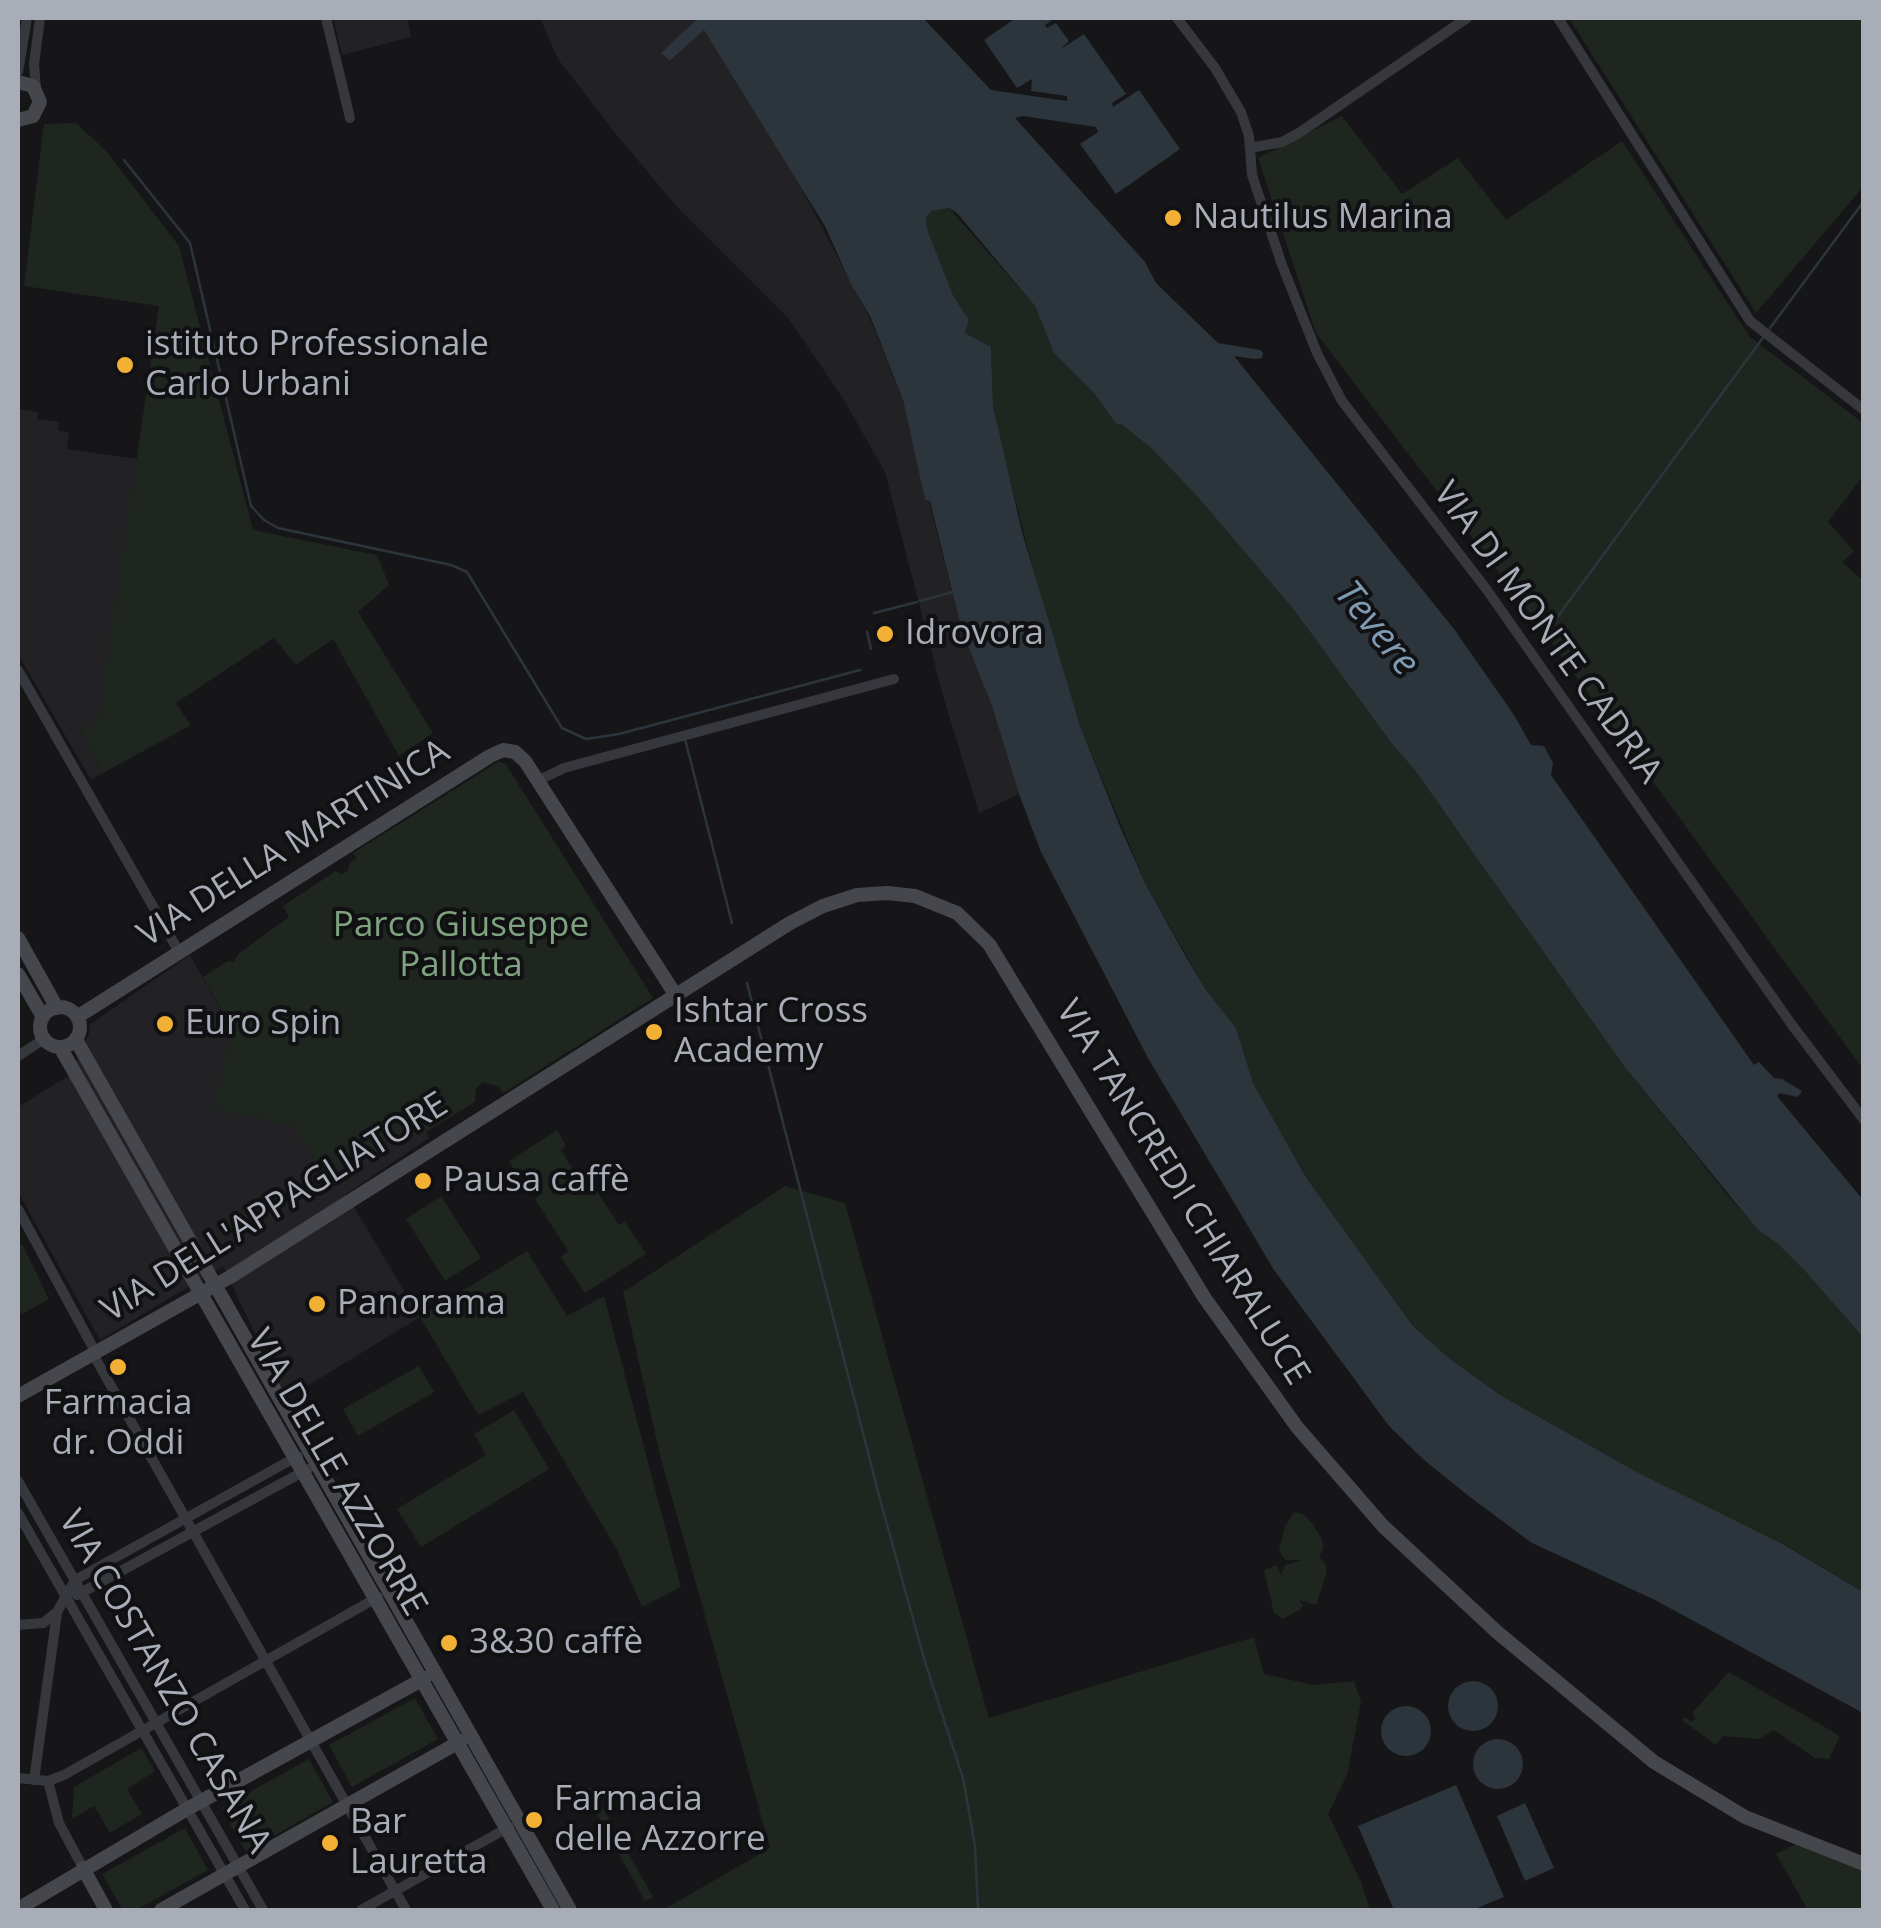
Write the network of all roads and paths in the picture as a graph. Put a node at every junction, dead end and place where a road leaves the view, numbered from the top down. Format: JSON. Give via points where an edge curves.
{"nodes":[{"id":1,"x":26,"y":18,"type":"edge"},
{"id":2,"x":40,"y":18,"type":"edge"},
{"id":3,"x":326,"y":18,"type":"edge"},
{"id":4,"x":1177,"y":18,"type":"edge"},
{"id":5,"x":1467,"y":18,"type":"edge"},
{"id":6,"x":1558,"y":18,"type":"edge"},
{"id":7,"x":18,"y":72,"type":"edge"},
{"id":8,"x":18,"y":82,"type":"edge"},
{"id":9,"x":36,"y":89,"type":"junction"},
{"id":10,"x":350,"y":118,"type":"dead end"},
{"id":11,"x":18,"y":120,"type":"edge"},
{"id":12,"x":1250,"y":148,"type":"junction"},
{"id":13,"x":1864,"y":410,"type":"edge"},
{"id":14,"x":18,"y":670,"type":"edge"},
{"id":15,"x":894,"y":679,"type":"dead end"},
{"id":16,"x":537,"y":780,"type":"junction"},
{"id":17,"x":18,"y":938,"type":"edge"},
{"id":18,"x":179,"y":952,"type":"junction"},
{"id":19,"x":18,"y":974,"type":"edge"},
{"id":20,"x":675,"y":994,"type":"junction"},
{"id":21,"x":56,"y":1008,"type":"junction"},
{"id":22,"x":43,"y":1017,"type":"junction"},
{"id":23,"x":77,"y":1018,"type":"junction"},
{"id":24,"x":44,"y":1039,"type":"junction"},
{"id":25,"x":76,"y":1040,"type":"junction"},
{"id":26,"x":60,"y":1047,"type":"junction"},
{"id":27,"x":18,"y":1056,"type":"edge"},
{"id":28,"x":561,"y":1066,"type":"joint"},
{"id":29,"x":115,"y":1110,"type":"junction"},
{"id":30,"x":100,"y":1119,"type":"junction"},
{"id":31,"x":1864,"y":1120,"type":"edge"},
{"id":32,"x":160,"y":1191,"type":"junction"},
{"id":33,"x":146,"y":1200,"type":"junction"},
{"id":34,"x":18,"y":1209,"type":"edge"},
{"id":35,"x":214,"y":1286,"type":"junction"},
{"id":36,"x":200,"y":1294,"type":"junction"},
{"id":37,"x":94,"y":1353,"type":"junction"},
{"id":38,"x":18,"y":1396,"type":"edge"},
{"id":39,"x":308,"y":1450,"type":"junction"},
{"id":40,"x":294,"y":1458,"type":"junction"},
{"id":41,"x":316,"y":1465,"type":"junction"},
{"id":42,"x":302,"y":1473,"type":"junction"},
{"id":43,"x":18,"y":1482,"type":"edge"},
{"id":44,"x":18,"y":1512,"type":"edge"},
{"id":45,"x":185,"y":1519,"type":"junction"},
{"id":46,"x":193,"y":1533,"type":"junction"},
{"id":47,"x":75,"y":1580,"type":"junction"},
{"id":48,"x":388,"y":1592,"type":"junction"},
{"id":49,"x":82,"y":1594,"type":"junction"},
{"id":50,"x":67,"y":1598,"type":"junction"},
{"id":51,"x":374,"y":1600,"type":"junction"},
{"id":52,"x":57,"y":1612,"type":"junction"},
{"id":53,"x":18,"y":1625,"type":"edge"},
{"id":54,"x":266,"y":1662,"type":"junction"},
{"id":55,"x":434,"y":1672,"type":"junction"},
{"id":56,"x":420,"y":1680,"type":"junction"},
{"id":57,"x":156,"y":1724,"type":"junction"},
{"id":58,"x":144,"y":1731,"type":"junction"},
{"id":59,"x":463,"y":1740,"type":"junction"},
{"id":60,"x":310,"y":1742,"type":"junction"},
{"id":61,"x":18,"y":1778,"type":"edge"},
{"id":62,"x":34,"y":1780,"type":"junction"},
{"id":63,"x":48,"y":1781,"type":"junction"},
{"id":64,"x":194,"y":1805,"type":"junction"},
{"id":65,"x":347,"y":1806,"type":"junction"},
{"id":66,"x":512,"y":1825,"type":"junction"},
{"id":67,"x":1864,"y":1864,"type":"edge"},
{"id":68,"x":83,"y":1868,"type":"junction"},
{"id":69,"x":231,"y":1871,"type":"junction"},
{"id":70,"x":395,"y":1891,"type":"junction"},
{"id":71,"x":18,"y":1909,"type":"edge"},
{"id":72,"x":106,"y":1910,"type":"edge"},
{"id":73,"x":161,"y":1910,"type":"edge"},
{"id":74,"x":245,"y":1910,"type":"edge"},
{"id":75,"x":263,"y":1910,"type":"edge"},
{"id":76,"x":361,"y":1910,"type":"edge"},
{"id":77,"x":406,"y":1910,"type":"edge"},
{"id":78,"x":553,"y":1910,"type":"edge"},
{"id":79,"x":570,"y":1910,"type":"edge"}],
"edges":[{"from":1,"to":7,"type":"street"},
{"from":2,"to":9,"type":"street"},
{"from":3,"to":10,"type":"street"},
{"from":4,"to":12,"type":"street","name":"VIA DI MONTE CADRIA","via":[[1235,100]]},
{"from":5,"to":12,"type":"street","via":[[1299,133]]},
{"from":6,"to":13,"type":"street","via":[[1750,321]]},
{"from":8,"to":9,"type":"street"},
{"from":9,"to":11,"type":"street","via":[[37,112]]},
{"from":12,"to":31,"type":"street","name":"VIA DI MONTE CADRIA","via":[[1254,182],[1292,294],[1342,401],[1506,617]]},
{"from":14,"to":18,"type":"street"},
{"from":15,"to":16,"type":"street"},
{"from":16,"to":18,"type":"street","name":"VIA DELLA MARTINICA","via":[[520,756],[498,752]]},
{"from":16,"to":20,"type":"street","name":"VIA DELLA MARTINICA"},
{"from":17,"to":21,"type":"street"},
{"from":18,"to":23,"type":"street","name":"VIA DELLA MARTINICA"},
{"from":19,"to":22,"type":"street"},
{"from":20,"to":28,"type":"street","name":"VIA TANCREDI CHIARALUCE"},
{"from":20,"to":67,"type":"street","name":"VIA TANCREDI CHIARALUCE","via":[[840,900],[900,893],[957,913],[1008,973],[1152,1216],[1251,1365],[1383,1526],[1654,1762],[1759,1824]]},
{"from":21,"to":22,"type":"street"},
{"from":21,"to":23,"type":"street"},
{"from":22,"to":24,"type":"street"},
{"from":23,"to":25,"type":"street"},
{"from":24,"to":26,"type":"street"},
{"from":24,"to":27,"type":"street"},
{"from":25,"to":26,"type":"street"},
{"from":25,"to":29,"type":"street","name":"VIA DELLE AZZORRE"},
{"from":26,"to":30,"type":"street","name":"VIA DELLE AZZORRE"},
{"from":28,"to":35,"type":"street","name":"VIA DELL'APPAGLIATORE"},
{"from":29,"to":30,"type":"street"},
{"from":29,"to":32,"type":"street","name":"VIA DELLE AZZORRE"},
{"from":30,"to":33,"type":"street","name":"VIA DELLE AZZORRE"},
{"from":32,"to":33,"type":"street"},
{"from":32,"to":35,"type":"street","name":"VIA DELLE AZZORRE"},
{"from":33,"to":36,"type":"street","name":"VIA DELLE AZZORRE"},
{"from":34,"to":37,"type":"street"},
{"from":35,"to":36,"type":"street","name":"VIA DELL'APPAGLIATORE"},
{"from":35,"to":39,"type":"street","name":"VIA DELLE AZZORRE"},
{"from":36,"to":37,"type":"street","name":"VIA DELL'APPAGLIATORE"},
{"from":36,"to":40,"type":"street","name":"VIA DELLE AZZORRE"},
{"from":37,"to":38,"type":"street","name":"VIA DELL'APPAGLIATORE"},
{"from":37,"to":45,"type":"street"},
{"from":39,"to":40,"type":"street"},
{"from":39,"to":41,"type":"street","name":"VIA DELLE AZZORRE"},
{"from":40,"to":42,"type":"street","name":"VIA DELLE AZZORRE"},
{"from":40,"to":45,"type":"street"},
{"from":41,"to":42,"type":"street"},
{"from":41,"to":48,"type":"street","name":"VIA DELLE AZZORRE"},
{"from":42,"to":46,"type":"street"},
{"from":42,"to":51,"type":"street","name":"VIA DELLE AZZORRE"},
{"from":43,"to":47,"type":"street","name":"VIA COSTANZO CASANA"},
{"from":44,"to":50,"type":"street","name":"VIA COSTANZO CASANA"},
{"from":45,"to":46,"type":"street"},
{"from":45,"to":47,"type":"street"},
{"from":46,"to":49,"type":"street"},
{"from":46,"to":54,"type":"street"},
{"from":47,"to":49,"type":"street","name":"VIA COSTANZO CASANA"},
{"from":47,"to":50,"type":"street"},
{"from":48,"to":51,"type":"street"},
{"from":48,"to":55,"type":"street","name":"VIA DELLE AZZORRE"},
{"from":49,"to":50,"type":"street"},
{"from":49,"to":57,"type":"street","name":"VIA COSTANZO CASANA"},
{"from":50,"to":52,"type":"street"},
{"from":50,"to":58,"type":"street","name":"VIA COSTANZO CASANA"},
{"from":51,"to":54,"type":"street"},
{"from":51,"to":56,"type":"street","name":"VIA DELLE AZZORRE"},
{"from":52,"to":53,"type":"street","via":[[39,1625]]},
{"from":52,"to":62,"type":"street"},
{"from":54,"to":57,"type":"street"},
{"from":54,"to":60,"type":"street"},
{"from":55,"to":56,"type":"street"},
{"from":55,"to":59,"type":"street","name":"VIA DELLE AZZORRE"},
{"from":56,"to":59,"type":"street","name":"VIA DELLE AZZORRE"},
{"from":56,"to":60,"type":"street"},
{"from":57,"to":58,"type":"street"},
{"from":57,"to":64,"type":"street","name":"VIA COSTANZO CASANA"},
{"from":58,"to":63,"type":"street"},
{"from":58,"to":64,"type":"street","name":"VIA COSTANZO CASANA"},
{"from":59,"to":65,"type":"street"},
{"from":59,"to":66,"type":"street","name":"VIA DELLE AZZORRE"},
{"from":60,"to":64,"type":"street"},
{"from":60,"to":65,"type":"street"},
{"from":61,"to":62,"type":"street"},
{"from":62,"to":63,"type":"street"},
{"from":63,"to":68,"type":"street","via":[[56,1817]]},
{"from":64,"to":68,"type":"street"},
{"from":64,"to":69,"type":"street","name":"VIA COSTANZO CASANA"},
{"from":65,"to":69,"type":"street"},
{"from":65,"to":70,"type":"street"},
{"from":66,"to":70,"type":"street"},
{"from":66,"to":78,"type":"street","name":"VIA DELLE AZZORRE"},
{"from":66,"to":79,"type":"street","name":"VIA DELLE AZZORRE"},
{"from":68,"to":71,"type":"street"},
{"from":68,"to":72,"type":"street"},
{"from":69,"to":73,"type":"street"},
{"from":69,"to":74,"type":"street","name":"VIA COSTANZO CASANA"},
{"from":69,"to":75,"type":"street","name":"VIA COSTANZO CASANA"},
{"from":70,"to":76,"type":"street"},
{"from":70,"to":77,"type":"street"}]}
